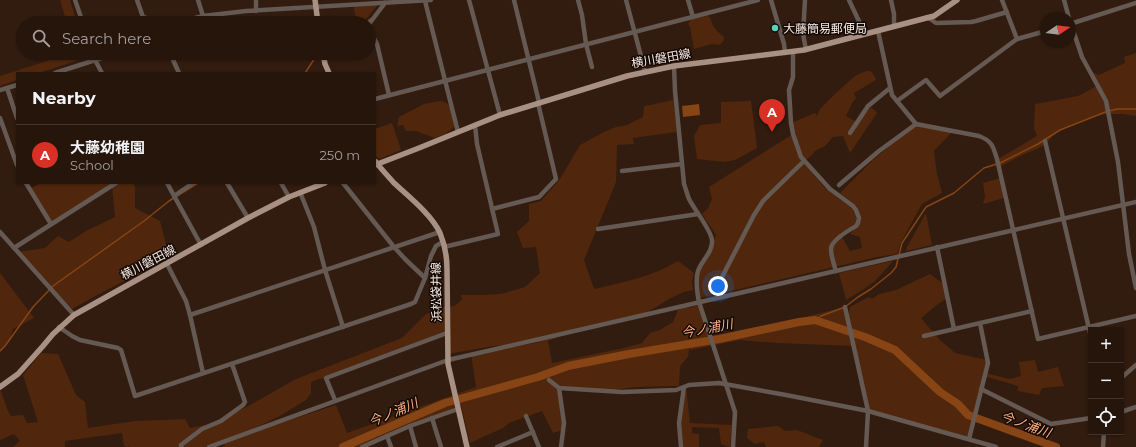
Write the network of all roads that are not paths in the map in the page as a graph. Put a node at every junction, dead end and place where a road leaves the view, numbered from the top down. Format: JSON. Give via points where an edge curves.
{"nodes":[{"id":1,"x":75,"y":0,"type":"edge"},
{"id":2,"x":137,"y":0,"type":"edge"},
{"id":3,"x":198,"y":0,"type":"edge"},
{"id":4,"x":256,"y":0,"type":"edge"},
{"id":5,"x":315,"y":0,"type":"edge"},
{"id":6,"x":431,"y":0,"type":"edge"},
{"id":7,"x":469,"y":0,"type":"edge"},
{"id":8,"x":514,"y":0,"type":"edge"},
{"id":9,"x":578,"y":0,"type":"edge"},
{"id":10,"x":626,"y":0,"type":"edge"},
{"id":11,"x":688,"y":0,"type":"edge"},
{"id":12,"x":758,"y":0,"type":"edge"},
{"id":13,"x":771,"y":0,"type":"edge"},
{"id":14,"x":805,"y":0,"type":"edge"},
{"id":15,"x":849,"y":0,"type":"edge"},
{"id":16,"x":891,"y":0,"type":"edge"},
{"id":17,"x":957,"y":0,"type":"edge"},
{"id":18,"x":1002,"y":0,"type":"edge"},
{"id":19,"x":1064,"y":0,"type":"edge"},
{"id":20,"x":425,"y":1,"type":"edge"},
{"id":21,"x":386,"y":3,"type":"junction"},
{"id":22,"x":1136,"y":3,"type":"edge"},
{"id":23,"x":316,"y":7,"type":"junction"},
{"id":24,"x":256,"y":11,"type":"junction"},
{"id":25,"x":1007,"y":12,"type":"junction"},
{"id":26,"x":1067,"y":12,"type":"edge"},
{"id":27,"x":81,"y":16,"type":"edge"},
{"id":28,"x":143,"y":16,"type":"edge"},
{"id":29,"x":204,"y":16,"type":"joint"},
{"id":30,"x":317,"y":16,"type":"edge"},
{"id":31,"x":375,"y":16,"type":"edge"},
{"id":32,"x":693,"y":17,"type":"junction"},
{"id":33,"x":927,"y":18,"type":"junction"},
{"id":34,"x":1076,"y":19,"type":"edge"},
{"id":35,"x":894,"y":26,"type":"junction"},
{"id":36,"x":878,"y":31,"type":"junction"},
{"id":37,"x":634,"y":32,"type":"junction"},
{"id":38,"x":1040,"y":33,"type":"edge"},
{"id":39,"x":865,"y":34,"type":"junction"},
{"id":40,"x":1017,"y":39,"type":"junction"},
{"id":41,"x":1076,"y":39,"type":"edge"},
{"id":42,"x":376,"y":44,"type":"edge"},
{"id":43,"x":586,"y":44,"type":"junction"},
{"id":44,"x":806,"y":50,"type":"junction"},
{"id":45,"x":785,"y":52,"type":"junction"},
{"id":46,"x":793,"y":52,"type":"junction"},
{"id":47,"x":529,"y":59,"type":"junction"},
{"id":48,"x":95,"y":60,"type":"joint"},
{"id":49,"x":173,"y":60,"type":"edge"},
{"id":50,"x":324,"y":60,"type":"edge"},
{"id":51,"x":674,"y":66,"type":"junction"},
{"id":52,"x":592,"y":67,"type":"dead end"},
{"id":53,"x":488,"y":70,"type":"junction"},
{"id":54,"x":71,"y":71,"type":"edge"},
{"id":55,"x":645,"y":71,"type":"junction"},
{"id":56,"x":101,"y":72,"type":"edge"},
{"id":57,"x":179,"y":72,"type":"edge"},
{"id":58,"x":329,"y":72,"type":"edge"},
{"id":59,"x":445,"y":81,"type":"junction"},
{"id":60,"x":16,"y":85,"type":"edge"},
{"id":61,"x":7,"y":88,"type":"junction"},
{"id":62,"x":890,"y":88,"type":"junction"},
{"id":63,"x":0,"y":90,"type":"edge"},
{"id":64,"x":389,"y":95,"type":"junction"},
{"id":65,"x":376,"y":98,"type":"edge"},
{"id":66,"x":898,"y":101,"type":"junction"},
{"id":67,"x":539,"y":102,"type":"junction"},
{"id":68,"x":16,"y":115,"type":"edge"},
{"id":69,"x":500,"y":115,"type":"junction"},
{"id":70,"x":0,"y":118,"type":"edge"},
{"id":71,"x":916,"y":124,"type":"junction"},
{"id":72,"x":475,"y":125,"type":"junction"},
{"id":73,"x":458,"y":132,"type":"junction"},
{"id":74,"x":850,"y":133,"type":"dead end"},
{"id":75,"x":1045,"y":141,"type":"dead end"},
{"id":76,"x":804,"y":161,"type":"junction"},
{"id":77,"x":16,"y":162,"type":"edge"},
{"id":78,"x":376,"y":163,"type":"edge"},
{"id":79,"x":682,"y":164,"type":"junction"},
{"id":80,"x":622,"y":171,"type":"dead end"},
{"id":81,"x":27,"y":184,"type":"edge"},
{"id":82,"x":114,"y":184,"type":"edge"},
{"id":83,"x":167,"y":184,"type":"edge"},
{"id":84,"x":192,"y":184,"type":"edge"},
{"id":85,"x":228,"y":184,"type":"edge"},
{"id":86,"x":282,"y":184,"type":"edge"},
{"id":87,"x":322,"y":184,"type":"edge"},
{"id":88,"x":344,"y":184,"type":"edge"},
{"id":89,"x":839,"y":185,"type":"dead end"},
{"id":90,"x":300,"y":192,"type":"junction"},
{"id":91,"x":174,"y":196,"type":"junction"},
{"id":92,"x":289,"y":197,"type":"junction"},
{"id":93,"x":1136,"y":202,"type":"edge"},
{"id":94,"x":1122,"y":205,"type":"junction"},
{"id":95,"x":492,"y":209,"type":"junction"},
{"id":96,"x":698,"y":214,"type":"junction"},
{"id":97,"x":248,"y":218,"type":"junction"},
{"id":98,"x":1063,"y":219,"type":"junction"},
{"id":99,"x":51,"y":224,"type":"junction"},
{"id":100,"x":598,"y":229,"type":"dead end"},
{"id":101,"x":1013,"y":230,"type":"junction"},
{"id":102,"x":0,"y":232,"type":"edge"},
{"id":103,"x":440,"y":232,"type":"junction"},
{"id":104,"x":444,"y":244,"type":"junction"},
{"id":105,"x":201,"y":245,"type":"junction"},
{"id":106,"x":394,"y":247,"type":"junction"},
{"id":107,"x":937,"y":247,"type":"junction"},
{"id":108,"x":14,"y":248,"type":"junction"},
{"id":109,"x":168,"y":264,"type":"junction"},
{"id":110,"x":325,"y":270,"type":"junction"},
{"id":111,"x":836,"y":271,"type":"junction"},
{"id":112,"x":425,"y":278,"type":"junction"},
{"id":113,"x":1136,"y":288,"type":"edge"},
{"id":114,"x":721,"y":297,"type":"junction"},
{"id":115,"x":699,"y":302,"type":"junction"},
{"id":116,"x":845,"y":307,"type":"dead end"},
{"id":117,"x":1032,"y":311,"type":"junction"},
{"id":118,"x":74,"y":315,"type":"junction"},
{"id":119,"x":190,"y":315,"type":"junction"},
{"id":120,"x":1136,"y":316,"type":"edge"},
{"id":121,"x":980,"y":323,"type":"junction"},
{"id":122,"x":59,"y":327,"type":"junction"},
{"id":123,"x":343,"y":327,"type":"junction"},
{"id":124,"x":1089,"y":327,"type":"edge"},
{"id":125,"x":1093,"y":327,"type":"edge"},
{"id":126,"x":1088,"y":328,"type":"edge"},
{"id":127,"x":954,"y":329,"type":"junction"},
{"id":128,"x":447,"y":333,"type":"junction"},
{"id":129,"x":924,"y":336,"type":"dead end"},
{"id":130,"x":448,"y":360,"type":"junction"},
{"id":131,"x":232,"y":364,"type":"junction"},
{"id":132,"x":1136,"y":365,"type":"edge"},
{"id":133,"x":202,"y":374,"type":"junction"},
{"id":134,"x":1124,"y":375,"type":"edge"},
{"id":135,"x":549,"y":380,"type":"dead end"},
{"id":136,"x":726,"y":384,"type":"junction"},
{"id":137,"x":0,"y":387,"type":"edge"},
{"id":138,"x":559,"y":388,"type":"junction"},
{"id":139,"x":684,"y":388,"type":"junction"},
{"id":140,"x":981,"y":389,"type":"junction"},
{"id":141,"x":335,"y":400,"type":"junction"},
{"id":142,"x":1136,"y":407,"type":"edge"},
{"id":143,"x":458,"y":409,"type":"junction"},
{"id":144,"x":868,"y":411,"type":"junction"},
{"id":145,"x":1124,"y":411,"type":"edge"},
{"id":146,"x":526,"y":416,"type":"dead end"},
{"id":147,"x":432,"y":418,"type":"junction"},
{"id":148,"x":1088,"y":418,"type":"edge"},
{"id":149,"x":410,"y":426,"type":"junction"},
{"id":150,"x":533,"y":432,"type":"junction"},
{"id":151,"x":1104,"y":435,"type":"edge"},
{"id":152,"x":387,"y":436,"type":"junction"},
{"id":153,"x":969,"y":439,"type":"junction"},
{"id":154,"x":224,"y":442,"type":"junction"},
{"id":155,"x":181,"y":447,"type":"edge"},
{"id":156,"x":209,"y":447,"type":"edge"},
{"id":157,"x":225,"y":447,"type":"edge"},
{"id":158,"x":362,"y":447,"type":"edge"},
{"id":159,"x":391,"y":447,"type":"edge"},
{"id":160,"x":416,"y":447,"type":"edge"},
{"id":161,"x":441,"y":447,"type":"edge"},
{"id":162,"x":467,"y":447,"type":"edge"},
{"id":163,"x":497,"y":447,"type":"edge"},
{"id":164,"x":539,"y":447,"type":"edge"},
{"id":165,"x":561,"y":447,"type":"edge"},
{"id":166,"x":682,"y":447,"type":"edge"},
{"id":167,"x":733,"y":447,"type":"edge"},
{"id":168,"x":866,"y":447,"type":"edge"},
{"id":169,"x":996,"y":447,"type":"edge"},
{"id":170,"x":1103,"y":447,"type":"edge"}],
"edges":[{"from":1,"to":27,"type":"street"},
{"from":2,"to":28,"type":"street"},
{"from":3,"to":29,"type":"street"},
{"from":4,"to":24,"type":"street"},
{"from":5,"to":23,"type":"main road"},
{"from":6,"to":20,"type":"street"},
{"from":7,"to":53,"type":"street"},
{"from":8,"to":47,"type":"street"},
{"from":9,"to":43,"type":"street"},
{"from":10,"to":37,"type":"street"},
{"from":11,"to":32,"type":"street"},
{"from":12,"to":32,"type":"street"},
{"from":13,"to":45,"type":"street"},
{"from":14,"to":44,"type":"street","via":[[803,34]]},
{"from":15,"to":39,"type":"street"},
{"from":16,"to":35,"type":"street"},
{"from":17,"to":33,"type":"main road","name":"横川磐田線","via":[[941,12]]},
{"from":18,"to":25,"type":"street"},
{"from":19,"to":26,"type":"street"},
{"from":20,"to":21,"type":"street"},
{"from":20,"to":59,"type":"street"},
{"from":21,"to":23,"type":"street"},
{"from":21,"to":31,"type":"street"},
{"from":22,"to":34,"type":"street"},
{"from":23,"to":24,"type":"street"},
{"from":23,"to":30,"type":"main road"},
{"from":24,"to":29,"type":"street"},
{"from":25,"to":33,"type":"street","via":[[971,22],[936,23]]},
{"from":25,"to":40,"type":"street"},
{"from":32,"to":37,"type":"street"},
{"from":33,"to":35,"type":"main road","name":"横川磐田線"},
{"from":35,"to":36,"type":"main road","name":"横川磐田線"},
{"from":36,"to":39,"type":"main road","name":"横川磐田線"},
{"from":36,"to":62,"type":"street"},
{"from":37,"to":43,"type":"street"},
{"from":37,"to":55,"type":"street"},
{"from":38,"to":40,"type":"street"},
{"from":39,"to":44,"type":"main road","name":"横川磐田線"},
{"from":40,"to":66,"type":"street","via":[[940,96],[926,80]]},
{"from":41,"to":94,"type":"street","via":[[1082,57],[1106,101],[1118,162]]},
{"from":42,"to":64,"type":"street"},
{"from":43,"to":47,"type":"street"},
{"from":43,"to":52,"type":"street"},
{"from":44,"to":46,"type":"main road","name":"横川磐田線"},
{"from":45,"to":46,"type":"main road","name":"横川磐田線"},
{"from":45,"to":51,"type":"main road","name":"横川磐田線"},
{"from":46,"to":76,"type":"street","via":[[793,76],[789,90],[791,123]]},
{"from":47,"to":53,"type":"street"},
{"from":47,"to":67,"type":"street"},
{"from":48,"to":54,"type":"street"},
{"from":48,"to":56,"type":"street"},
{"from":49,"to":57,"type":"street"},
{"from":50,"to":58,"type":"main road"},
{"from":51,"to":55,"type":"main road","name":"横川磐田線"},
{"from":51,"to":79,"type":"street"},
{"from":53,"to":59,"type":"street"},
{"from":53,"to":69,"type":"street"},
{"from":55,"to":67,"type":"main road","name":"横川磐田線"},
{"from":59,"to":64,"type":"street"},
{"from":59,"to":73,"type":"street"},
{"from":60,"to":61,"type":"street"},
{"from":61,"to":63,"type":"street"},
{"from":61,"to":68,"type":"street"},
{"from":62,"to":66,"type":"street"},
{"from":62,"to":74,"type":"street","via":[[868,106]]},
{"from":64,"to":65,"type":"street"},
{"from":66,"to":71,"type":"street"},
{"from":67,"to":69,"type":"main road","name":"横川磐田線"},
{"from":67,"to":95,"type":"street","via":[[556,179],[539,197]]},
{"from":69,"to":72,"type":"main road","name":"横川磐田線"},
{"from":70,"to":77,"type":"street"},
{"from":71,"to":89,"type":"street"},
{"from":71,"to":101,"type":"street","via":[[979,136],[991,144],[997,159]]},
{"from":72,"to":73,"type":"main road","name":"横川磐田線"},
{"from":72,"to":95,"type":"street"},
{"from":73,"to":78,"type":"main road","name":"横川磐田線"},
{"from":75,"to":98,"type":"street"},
{"from":76,"to":111,"type":"street","via":[[830,189],[851,204],[859,218],[856,226],[835,240],[830,248]]},
{"from":76,"to":114,"type":"street","via":[[763,202],[754,215],[720,281]]},
{"from":78,"to":103,"type":"main road","name":"浜松袋井線","via":[[421,208]]},
{"from":79,"to":80,"type":"street"},
{"from":79,"to":96,"type":"street","via":[[684,184]]},
{"from":81,"to":99,"type":"street"},
{"from":82,"to":99,"type":"street"},
{"from":83,"to":91,"type":"street"},
{"from":84,"to":91,"type":"street"},
{"from":85,"to":97,"type":"street"},
{"from":86,"to":92,"type":"street"},
{"from":87,"to":90,"type":"main road","name":"横川磐田線"},
{"from":88,"to":106,"type":"street"},
{"from":90,"to":92,"type":"main road","name":"横川磐田線"},
{"from":90,"to":110,"type":"street","via":[[314,227]]},
{"from":91,"to":105,"type":"street"},
{"from":92,"to":97,"type":"main road","name":"横川磐田線"},
{"from":93,"to":94,"type":"street"},
{"from":94,"to":98,"type":"street"},
{"from":94,"to":113,"type":"street"},
{"from":95,"to":104,"type":"street","via":[[498,234]]},
{"from":96,"to":100,"type":"street"},
{"from":96,"to":115,"type":"street","via":[[712,239],[711,247],[696,279]]},
{"from":97,"to":105,"type":"main road","name":"横川磐田線"},
{"from":98,"to":101,"type":"street"},
{"from":98,"to":124,"type":"street"},
{"from":99,"to":108,"type":"street"},
{"from":101,"to":107,"type":"street"},
{"from":101,"to":117,"type":"street"},
{"from":102,"to":108,"type":"street"},
{"from":103,"to":104,"type":"main road","name":"浜松袋井線"},
{"from":103,"to":106,"type":"street"},
{"from":104,"to":112,"type":"street","via":[[436,246]]},
{"from":104,"to":128,"type":"main road","name":"浜松袋井線","via":[[447,270]]},
{"from":105,"to":109,"type":"main road","name":"横川磐田線"},
{"from":106,"to":110,"type":"street"},
{"from":106,"to":112,"type":"street"},
{"from":107,"to":111,"type":"street"},
{"from":107,"to":127,"type":"street"},
{"from":108,"to":118,"type":"street"},
{"from":109,"to":118,"type":"main road","name":"横川磐田線"},
{"from":109,"to":119,"type":"street"},
{"from":110,"to":119,"type":"street"},
{"from":110,"to":123,"type":"street"},
{"from":111,"to":114,"type":"street"},
{"from":112,"to":123,"type":"street","via":[[415,302]]},
{"from":114,"to":115,"type":"street"},
{"from":115,"to":130,"type":"street"},
{"from":115,"to":136,"type":"street"},
{"from":116,"to":144,"type":"street"},
{"from":117,"to":121,"type":"street"},
{"from":117,"to":126,"type":"street","via":[[1038,340]]},
{"from":118,"to":122,"type":"main road","name":"横川磐田線"},
{"from":119,"to":133,"type":"street"},
{"from":120,"to":125,"type":"street"},
{"from":121,"to":127,"type":"street"},
{"from":121,"to":140,"type":"street","via":[[988,363]]},
{"from":122,"to":133,"type":"street","via":[[80,340],[121,350],[135,396]]},
{"from":122,"to":137,"type":"main road","name":"横川磐田線","via":[[18,374]]},
{"from":123,"to":131,"type":"street"},
{"from":127,"to":129,"type":"street"},
{"from":128,"to":130,"type":"main road","name":"浜松袋井線"},
{"from":128,"to":141,"type":"street","via":[[326,378]]},
{"from":130,"to":141,"type":"street"},
{"from":130,"to":143,"type":"main road","name":"浜松袋井線"},
{"from":131,"to":133,"type":"street"},
{"from":131,"to":155,"type":"street","via":[[243,405],[221,421],[202,429]]},
{"from":132,"to":134,"type":"street"},
{"from":135,"to":138,"type":"street"},
{"from":136,"to":139,"type":"street","via":[[689,385]]},
{"from":136,"to":144,"type":"street"},
{"from":136,"to":167,"type":"street","via":[[735,412]]},
{"from":138,"to":139,"type":"street","via":[[622,392]]},
{"from":138,"to":165,"type":"street","via":[[564,423]]},
{"from":139,"to":166,"type":"street","via":[[679,422]]},
{"from":140,"to":148,"type":"street","via":[[1051,424]]},
{"from":140,"to":153,"type":"street"},
{"from":141,"to":154,"type":"street"},
{"from":142,"to":145,"type":"street"},
{"from":143,"to":147,"type":"street"},
{"from":143,"to":162,"type":"main road","name":"浜松袋井線"},
{"from":144,"to":153,"type":"street"},
{"from":144,"to":168,"type":"street"},
{"from":146,"to":150,"type":"street"},
{"from":147,"to":149,"type":"street"},
{"from":147,"to":161,"type":"street"},
{"from":149,"to":152,"type":"street"},
{"from":149,"to":160,"type":"street"},
{"from":150,"to":163,"type":"street"},
{"from":150,"to":164,"type":"street"},
{"from":151,"to":170,"type":"street"},
{"from":152,"to":158,"type":"street"},
{"from":152,"to":159,"type":"street"},
{"from":153,"to":169,"type":"street"},
{"from":154,"to":156,"type":"street"},
{"from":154,"to":157,"type":"street"}]}
